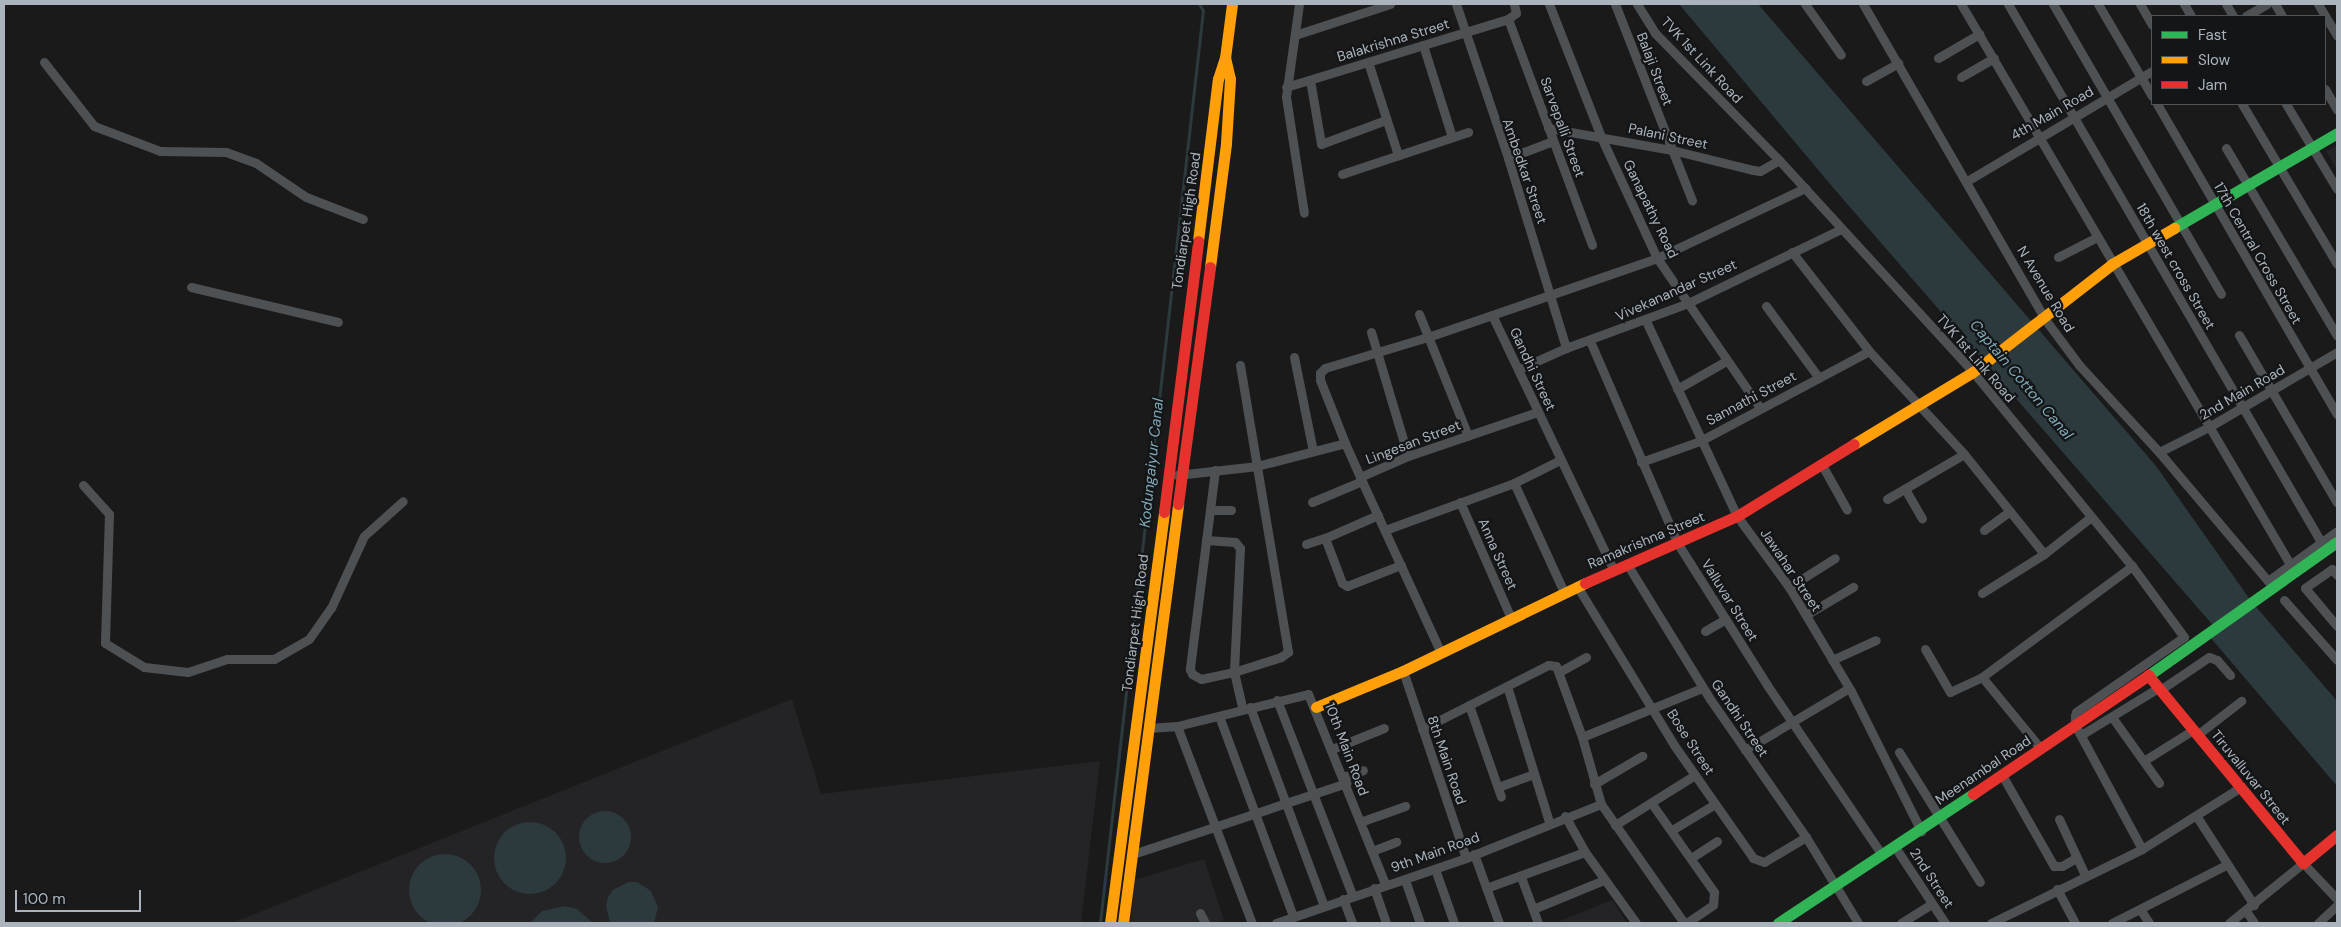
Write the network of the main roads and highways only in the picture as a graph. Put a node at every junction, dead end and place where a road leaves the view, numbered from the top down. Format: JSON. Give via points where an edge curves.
{"nodes":[{"id":1,"x":1232,"y":4,"type":"edge"},
{"id":2,"x":1225,"y":58,"type":"junction"},
{"id":3,"x":2337,"y":133,"type":"edge"},
{"id":4,"x":2337,"y":542,"type":"edge"},
{"id":5,"x":2148,"y":676,"type":"junction"},
{"id":6,"x":1316,"y":707,"type":"road end"},
{"id":7,"x":2337,"y":835,"type":"edge"},
{"id":8,"x":1110,"y":923,"type":"edge"},
{"id":9,"x":1123,"y":923,"type":"edge"},
{"id":10,"x":1778,"y":923,"type":"edge"}],
"edges":[{"from":1,"to":2,"type":"main road","name":"Tondiarpet High Road"},
{"from":2,"to":8,"type":"main road","name":"Tondiarpet High Road","via":[[1218,79],[1170,475]]},
{"from":2,"to":9,"type":"main road","name":"Tondiarpet High Road","via":[[1230,80],[1226,143]]},
{"from":3,"to":6,"type":"main road","name":"Ramakrishna Street","via":[[2112,264],[1973,372],[1737,516],[1678,544],[1613,569],[1403,671]]},
{"from":4,"to":5,"type":"main road","name":"Meenambal Road"},
{"from":5,"to":7,"type":"main road","name":"Tiruvalluvar Street","via":[[2303,864]]},
{"from":5,"to":10,"type":"main road","name":"Meenambal Road","via":[[1921,831]]}]}
